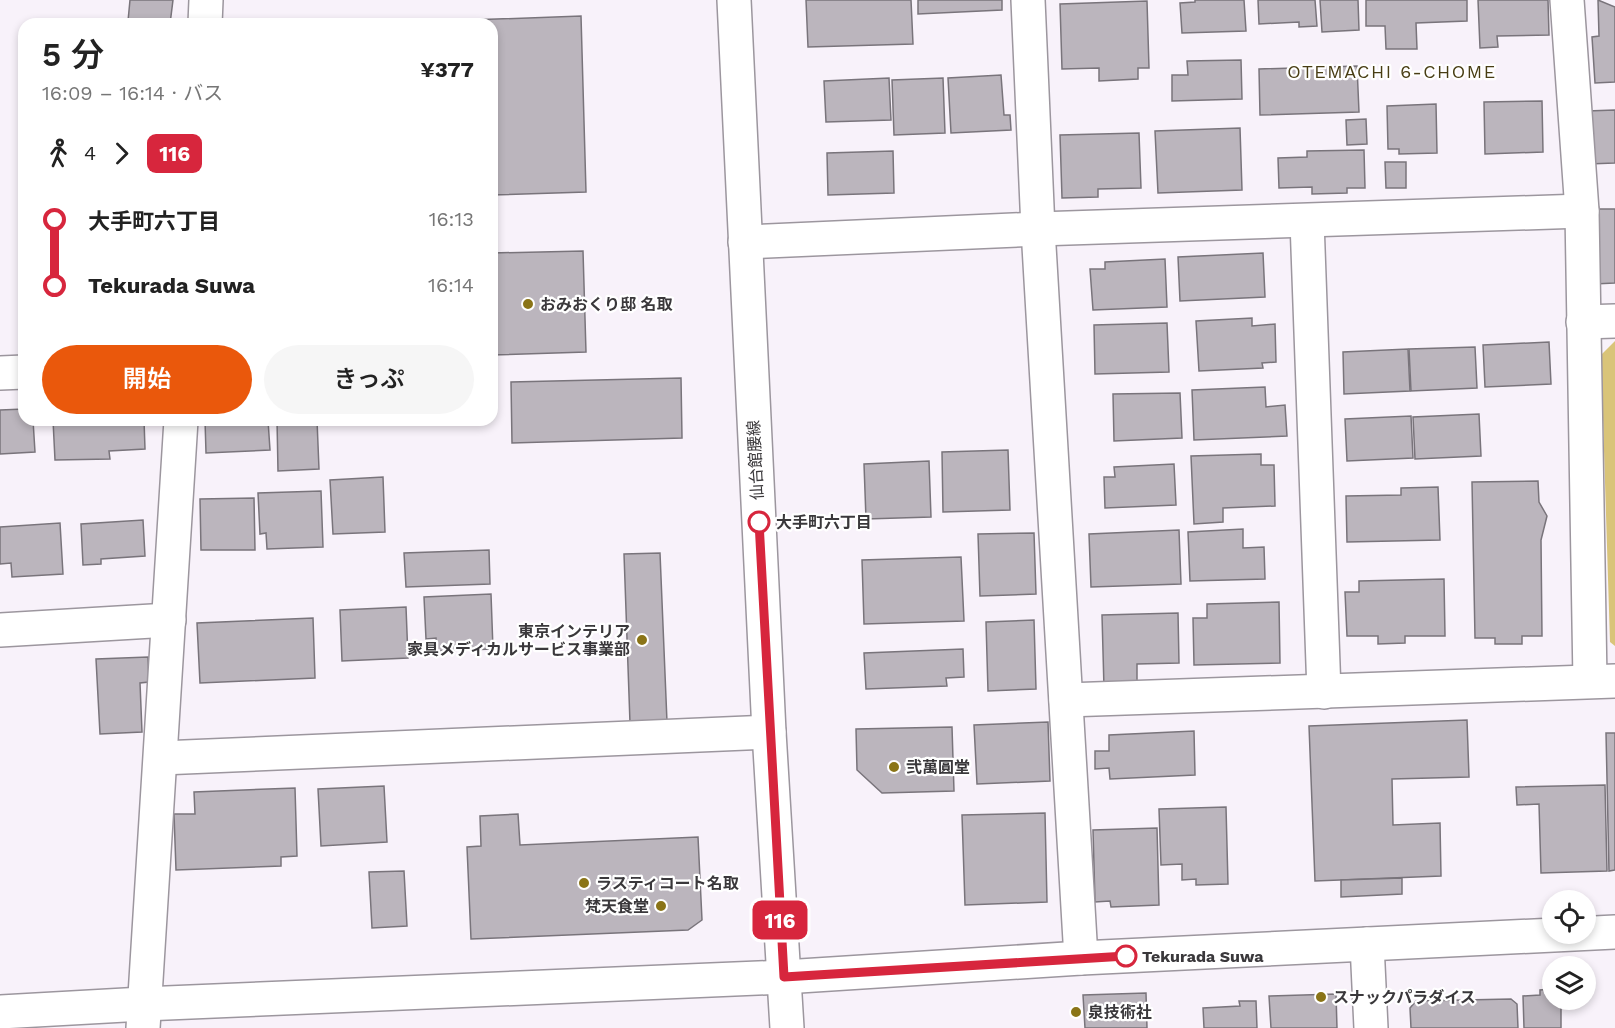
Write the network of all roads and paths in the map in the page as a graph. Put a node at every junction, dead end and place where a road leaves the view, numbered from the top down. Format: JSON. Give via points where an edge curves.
{"nodes":[{"id":1,"x":206,"y":0,"type":"edge"},
{"id":2,"x":734,"y":0,"type":"edge"},
{"id":3,"x":1028,"y":0,"type":"edge"},
{"id":4,"x":1567,"y":0,"type":"edge"},
{"id":5,"x":204,"y":18,"type":"edge"},
{"id":6,"x":1582,"y":211,"type":"junction"},
{"id":7,"x":1307,"y":221,"type":"junction"},
{"id":8,"x":1038,"y":230,"type":"junction"},
{"id":9,"x":745,"y":242,"type":"junction"},
{"id":10,"x":1615,"y":321,"type":"edge"},
{"id":11,"x":1583,"y":322,"type":"junction"},
{"id":12,"x":18,"y":372,"type":"edge"},
{"id":13,"x":0,"y":373,"type":"edge"},
{"id":14,"x":181,"y":426,"type":"edge"},
{"id":15,"x":169,"y":620,"type":"junction"},
{"id":16,"x":0,"y":630,"type":"edge"},
{"id":17,"x":1603,"y":681,"type":"edge"},
{"id":18,"x":1324,"y":692,"type":"junction"},
{"id":19,"x":1066,"y":700,"type":"junction"},
{"id":20,"x":769,"y":732,"type":"junction"},
{"id":21,"x":161,"y":758,"type":"junction"},
{"id":22,"x":1615,"y":932,"type":"edge"},
{"id":23,"x":1367,"y":944,"type":"junction"},
{"id":24,"x":1081,"y":958,"type":"junction"},
{"id":25,"x":784,"y":977,"type":"junction"},
{"id":26,"x":0,"y":1012,"type":"edge"},
{"id":27,"x":143,"y":1016,"type":"edge"},
{"id":28,"x":787,"y":1028,"type":"edge"},
{"id":29,"x":1371,"y":1028,"type":"edge"}],
"edges":[{"from":1,"to":5,"type":"street"},
{"from":2,"to":9,"type":"street","name":"仙台館腰線"},
{"from":3,"to":8,"type":"street"},
{"from":4,"to":6,"type":"street"},
{"from":6,"to":7,"type":"street"},
{"from":6,"to":11,"type":"street"},
{"from":7,"to":8,"type":"street"},
{"from":7,"to":18,"type":"street"},
{"from":8,"to":9,"type":"street"},
{"from":8,"to":19,"type":"street"},
{"from":9,"to":20,"type":"street","name":"仙台館腰線"},
{"from":10,"to":11,"type":"street"},
{"from":11,"to":17,"type":"street"},
{"from":12,"to":13,"type":"street"},
{"from":14,"to":15,"type":"street"},
{"from":15,"to":16,"type":"street"},
{"from":15,"to":21,"type":"street"},
{"from":17,"to":18,"type":"street"},
{"from":18,"to":19,"type":"street"},
{"from":19,"to":24,"type":"street"},
{"from":20,"to":21,"type":"street"},
{"from":20,"to":25,"type":"street","name":"仙台館腰線"},
{"from":21,"to":27,"type":"street"},
{"from":22,"to":23,"type":"street"},
{"from":23,"to":24,"type":"street"},
{"from":23,"to":29,"type":"street"},
{"from":24,"to":25,"type":"street"},
{"from":25,"to":27,"type":"street"},
{"from":25,"to":28,"type":"street","name":"仙台館腰線"},
{"from":26,"to":27,"type":"street"}]}
